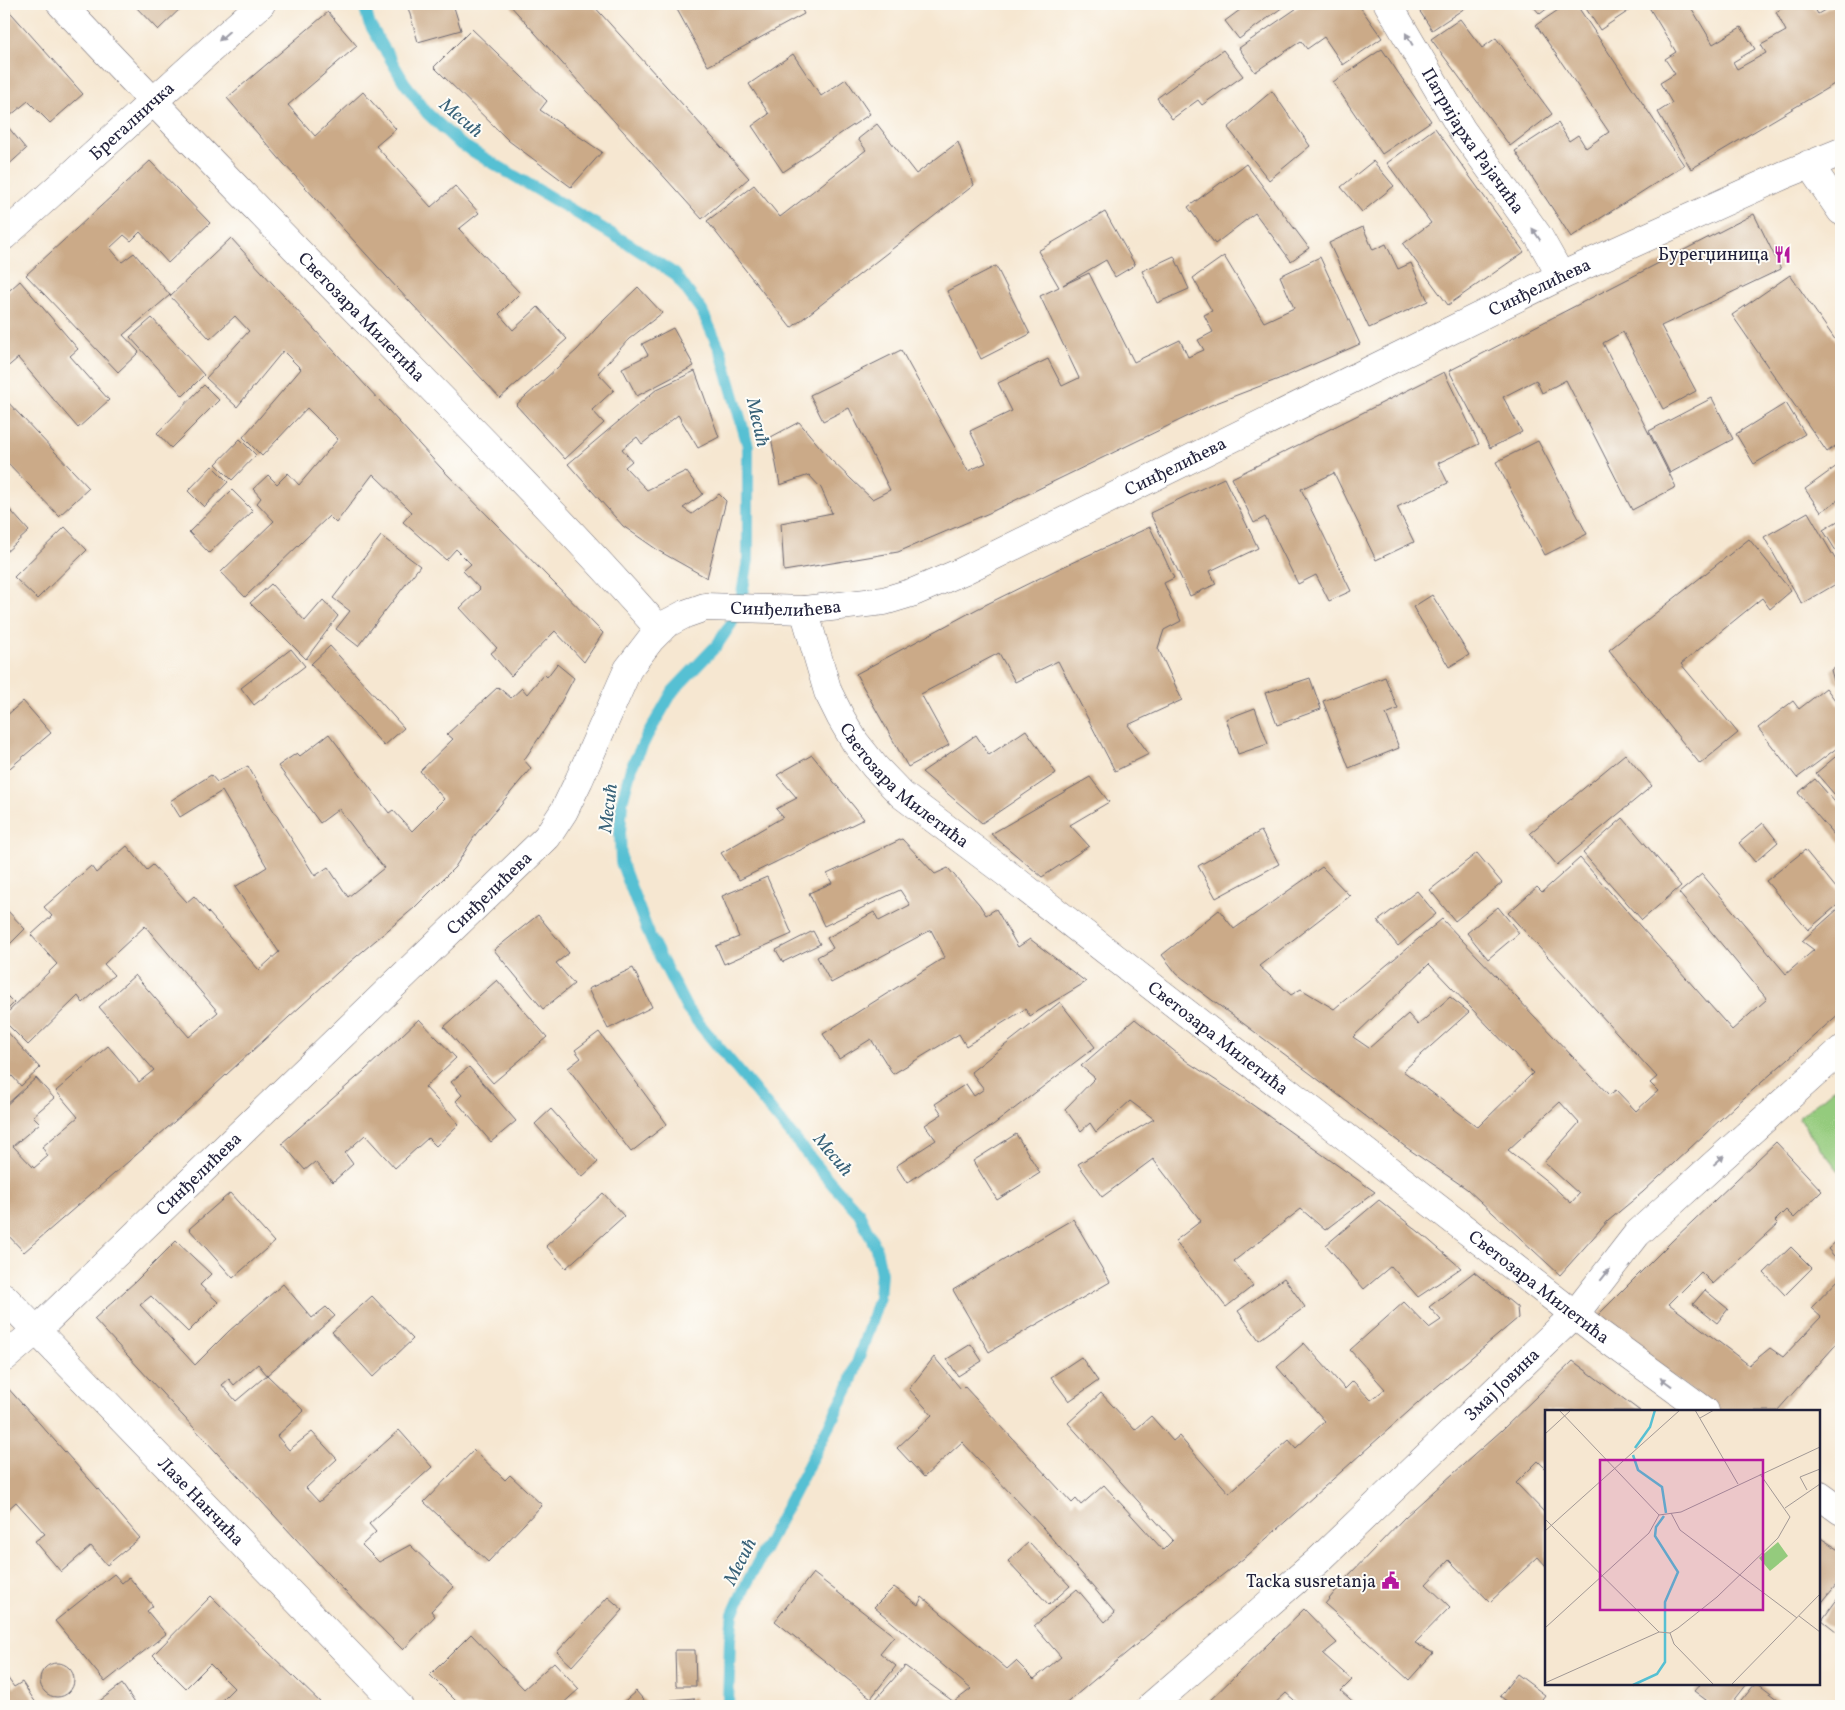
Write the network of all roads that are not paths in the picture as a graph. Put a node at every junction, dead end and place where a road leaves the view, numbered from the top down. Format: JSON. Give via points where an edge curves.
{"nodes":[{"id":1,"x":61,"y":4,"type":"edge"},
{"id":2,"x":261,"y":4,"type":"edge"},
{"id":3,"x":1388,"y":4,"type":"edge"},
{"id":4,"x":152,"y":101,"type":"junction"},
{"id":5,"x":1841,"y":152,"type":"edge"},
{"id":6,"x":1810,"y":164,"type":"junction"},
{"id":7,"x":1841,"y":211,"type":"edge"},
{"id":8,"x":4,"y":236,"type":"edge"},
{"id":9,"x":1561,"y":276,"type":"junction"},
{"id":10,"x":804,"y":610,"type":"junction"},
{"id":11,"x":660,"y":630,"type":"junction"},
{"id":12,"x":1841,"y":1050,"type":"edge"},
{"id":13,"x":4,"y":1297,"type":"edge"},
{"id":14,"x":1575,"y":1314,"type":"junction"},
{"id":15,"x":37,"y":1330,"type":"junction"},
{"id":16,"x":4,"y":1358,"type":"edge"},
{"id":17,"x":1704,"y":1410,"type":"edge"},
{"id":18,"x":1820,"y":1496,"type":"edge"},
{"id":19,"x":1841,"y":1511,"type":"edge"},
{"id":20,"x":399,"y":1706,"type":"edge"},
{"id":21,"x":1150,"y":1706,"type":"edge"}],
"edges":[{"from":1,"to":4,"type":"street","name":"Светозара Милетића"},
{"from":2,"to":4,"type":"street","name":"Брегалничка","one_way":true},
{"from":9,"to":3,"type":"street","name":"Патријарха Рајачића","one_way":true,"via":[[1539,237],[1462,130]]},
{"from":4,"to":8,"type":"street","name":"Брегалничка"},
{"from":4,"to":11,"type":"street","name":"Светозара Милетића","via":[[520,478]]},
{"from":5,"to":6,"type":"street","name":"Синђелићева"},
{"from":6,"to":7,"type":"street"},
{"from":6,"to":9,"type":"street","name":"Синђелићева"},
{"from":9,"to":10,"type":"street","name":"Синђелићева","via":[[963,571],[884,601]]},
{"from":10,"to":11,"type":"street","name":"Синђелићева","via":[[705,607],[685,614]]},
{"from":10,"to":14,"type":"street","name":"Светозара Милетића","via":[[828,692],[840,718],[875,767],[902,795]]},
{"from":11,"to":15,"type":"street","name":"Синђелићева","via":[[628,668],[579,780],[547,837]]},
{"from":14,"to":12,"type":"street","name":"Змај Јовина","one_way":true,"via":[[1637,1234]]},
{"from":13,"to":15,"type":"street","name":"Лазе Нанчића"},
{"from":17,"to":14,"type":"street","name":"Светозара Милетића","one_way":true},
{"from":14,"to":21,"type":"street","name":"Змај Јовина","via":[[1319,1560]]},
{"from":15,"to":16,"type":"street","name":"Синђелићева"},
{"from":15,"to":20,"type":"street","name":"Лазе Нанчића"},
{"from":18,"to":19,"type":"street"}]}
